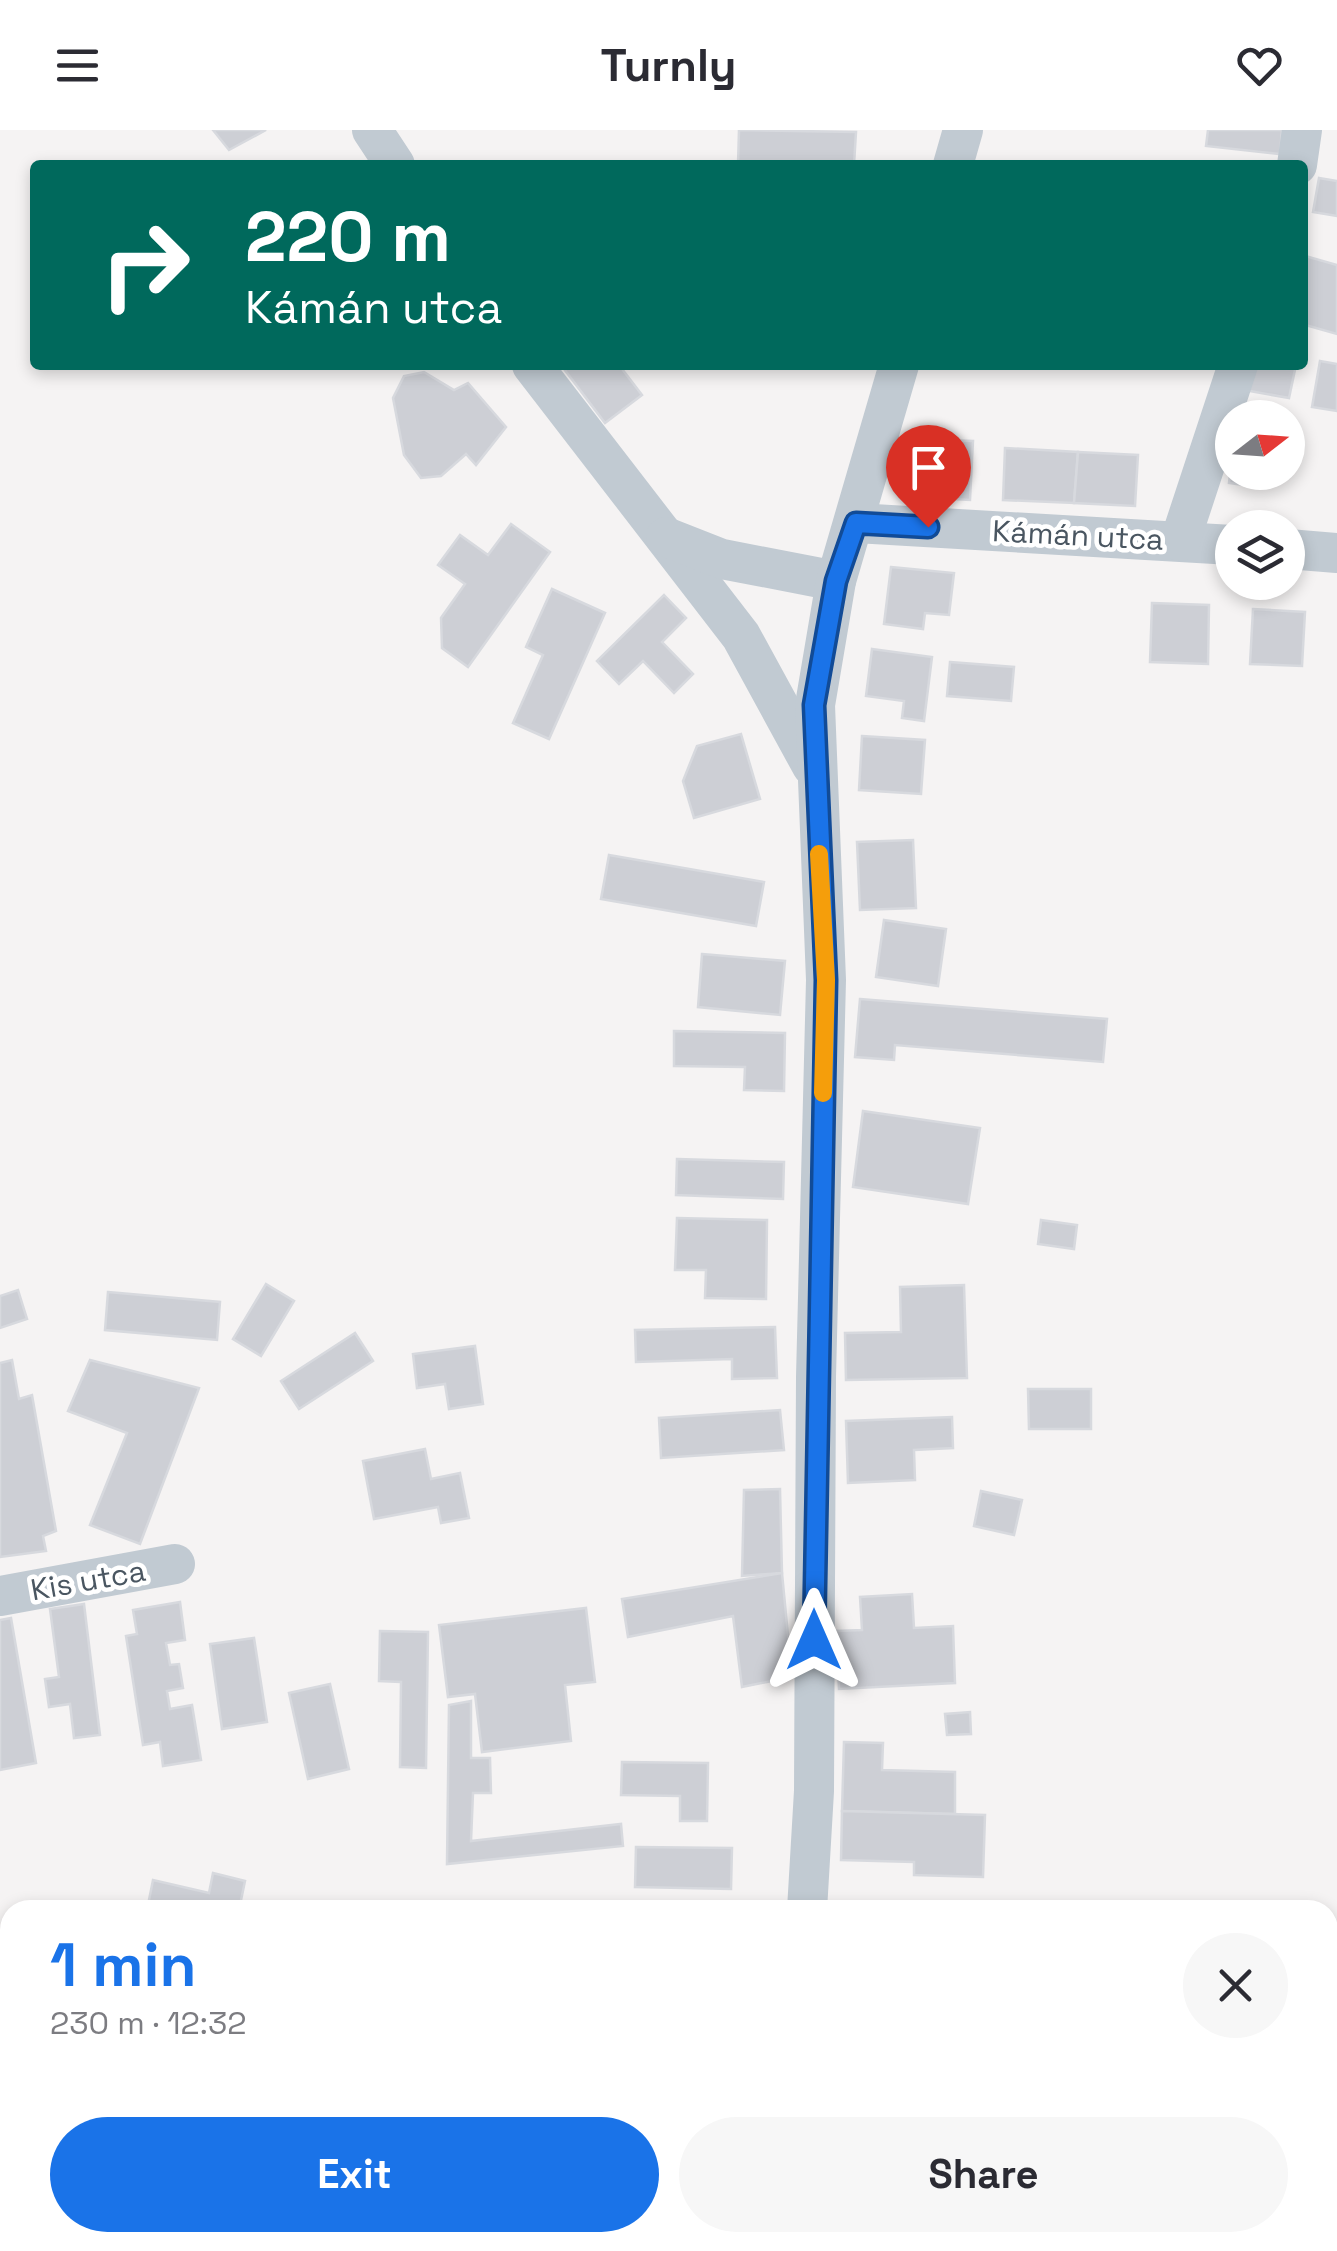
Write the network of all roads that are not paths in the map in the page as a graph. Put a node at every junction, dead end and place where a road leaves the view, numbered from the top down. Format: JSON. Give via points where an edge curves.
{"nodes":[{"id":1,"x":372,"y":130,"type":"edge"},
{"id":2,"x":963,"y":130,"type":"edge"},
{"id":3,"x":1302,"y":130,"type":"edge"},
{"id":4,"x":392,"y":160,"type":"edge"},
{"id":5,"x":954,"y":160,"type":"edge"},
{"id":6,"x":1298,"y":160,"type":"edge"},
{"id":7,"x":536,"y":370,"type":"edge"},
{"id":8,"x":898,"y":370,"type":"edge"},
{"id":9,"x":1236,"y":370,"type":"edge"},
{"id":10,"x":856,"y":523,"type":"junction"},
{"id":11,"x":665,"y":537,"type":"junction"},
{"id":12,"x":1180,"y":541,"type":"junction"},
{"id":13,"x":1215,"y":544,"type":"edge"},
{"id":14,"x":1305,"y":550,"type":"edge"},
{"id":15,"x":1337,"y":552,"type":"edge"},
{"id":16,"x":836,"y":581,"type":"junction"},
{"id":17,"x":814,"y":769,"type":"junction"},
{"id":18,"x":175,"y":1564,"type":"dead end"},
{"id":19,"x":0,"y":1596,"type":"edge"},
{"id":20,"x":808,"y":1900,"type":"edge"}],
"edges":[{"from":1,"to":4,"type":"street"},
{"from":2,"to":5,"type":"street"},
{"from":3,"to":6,"type":"street"},
{"from":7,"to":11,"type":"street"},
{"from":8,"to":10,"type":"street"},
{"from":9,"to":12,"type":"street","name":"Kámán utca"},
{"from":10,"to":12,"type":"street","name":"Kámán utca"},
{"from":10,"to":16,"type":"street"},
{"from":11,"to":16,"type":"street","via":[[722,559]]},
{"from":11,"to":17,"type":"street","via":[[741,636]]},
{"from":12,"to":13,"type":"street","name":"Kámán utca"},
{"from":14,"to":15,"type":"street"},
{"from":16,"to":17,"type":"street","via":[[820,651]]},
{"from":17,"to":20,"type":"street","via":[[826,980]]},
{"from":18,"to":19,"type":"street","name":"Kis utca"}]}
